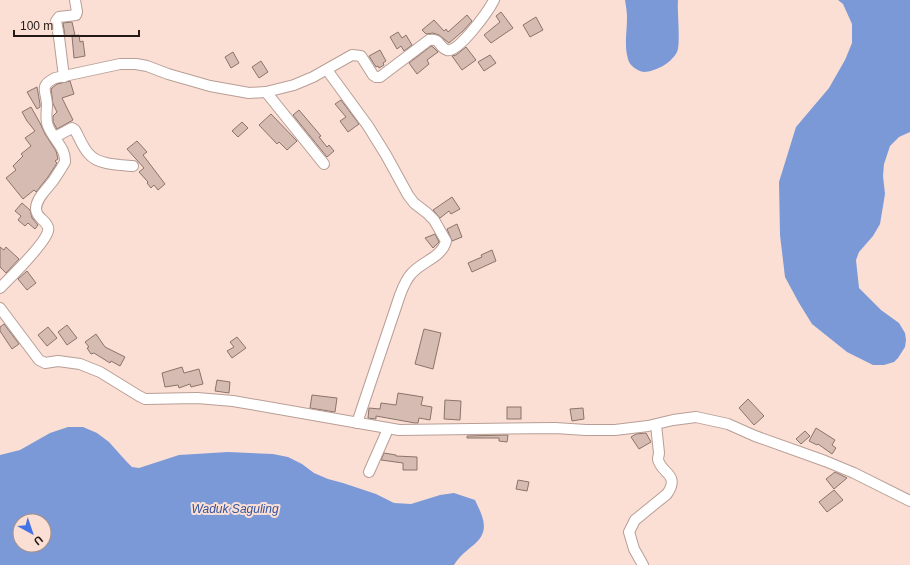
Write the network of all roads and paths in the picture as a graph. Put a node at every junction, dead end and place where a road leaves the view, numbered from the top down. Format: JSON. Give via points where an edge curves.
{"nodes":[{"id":1,"x":75,"y":0,"type":"edge"},
{"id":2,"x":494,"y":0,"type":"edge"},
{"id":3,"x":326,"y":70,"type":"junction"},
{"id":4,"x":64,"y":77,"type":"junction"},
{"id":5,"x":266,"y":92,"type":"junction"},
{"id":6,"x":55,"y":137,"type":"junction"},
{"id":7,"x":324,"y":164,"type":"dead end"},
{"id":8,"x":133,"y":166,"type":"dead end"},
{"id":9,"x":0,"y":288,"type":"edge"},
{"id":10,"x":0,"y":308,"type":"edge"},
{"id":11,"x":357,"y":423,"type":"junction"},
{"id":12,"x":656,"y":425,"type":"junction"},
{"id":13,"x":388,"y":429,"type":"junction"},
{"id":14,"x":369,"y":472,"type":"dead end"},
{"id":15,"x":910,"y":501,"type":"edge"},
{"id":16,"x":643,"y":565,"type":"edge"}],
"edges":[{"from":1,"to":4,"type":"street","via":[[76,14],[56,19]]},
{"from":2,"to":3,"type":"street","via":[[467,37],[452,50],[443,48],[438,40],[429,40],[380,77],[373,75],[363,58],[357,55],[352,55]]},
{"from":3,"to":5,"type":"street","via":[[294,85]]},
{"from":3,"to":11,"type":"street","via":[[379,143],[408,195],[434,220],[446,241],[439,254],[412,272],[405,282]]},
{"from":4,"to":5,"type":"street","via":[[120,64],[136,64],[210,86],[249,93]]},
{"from":4,"to":6,"type":"street","via":[[55,78],[44,86],[47,125]]},
{"from":5,"to":7,"type":"street"},
{"from":6,"to":8,"type":"street","via":[[74,128],[88,154],[93,158]]},
{"from":6,"to":9,"type":"street","via":[[65,156],[65,162],[36,208],[48,231],[37,249]]},
{"from":10,"to":11,"type":"street","via":[[41,361],[67,361],[86,366],[145,399],[197,398],[228,401]]},
{"from":11,"to":13,"type":"street"},
{"from":12,"to":13,"type":"street","via":[[615,430]]},
{"from":12,"to":15,"type":"street","via":[[696,418],[728,424],[854,473]]},
{"from":12,"to":16,"type":"street","via":[[658,460],[671,477],[672,485],[667,494],[635,520],[629,532],[634,549]]},
{"from":13,"to":14,"type":"street"}]}
